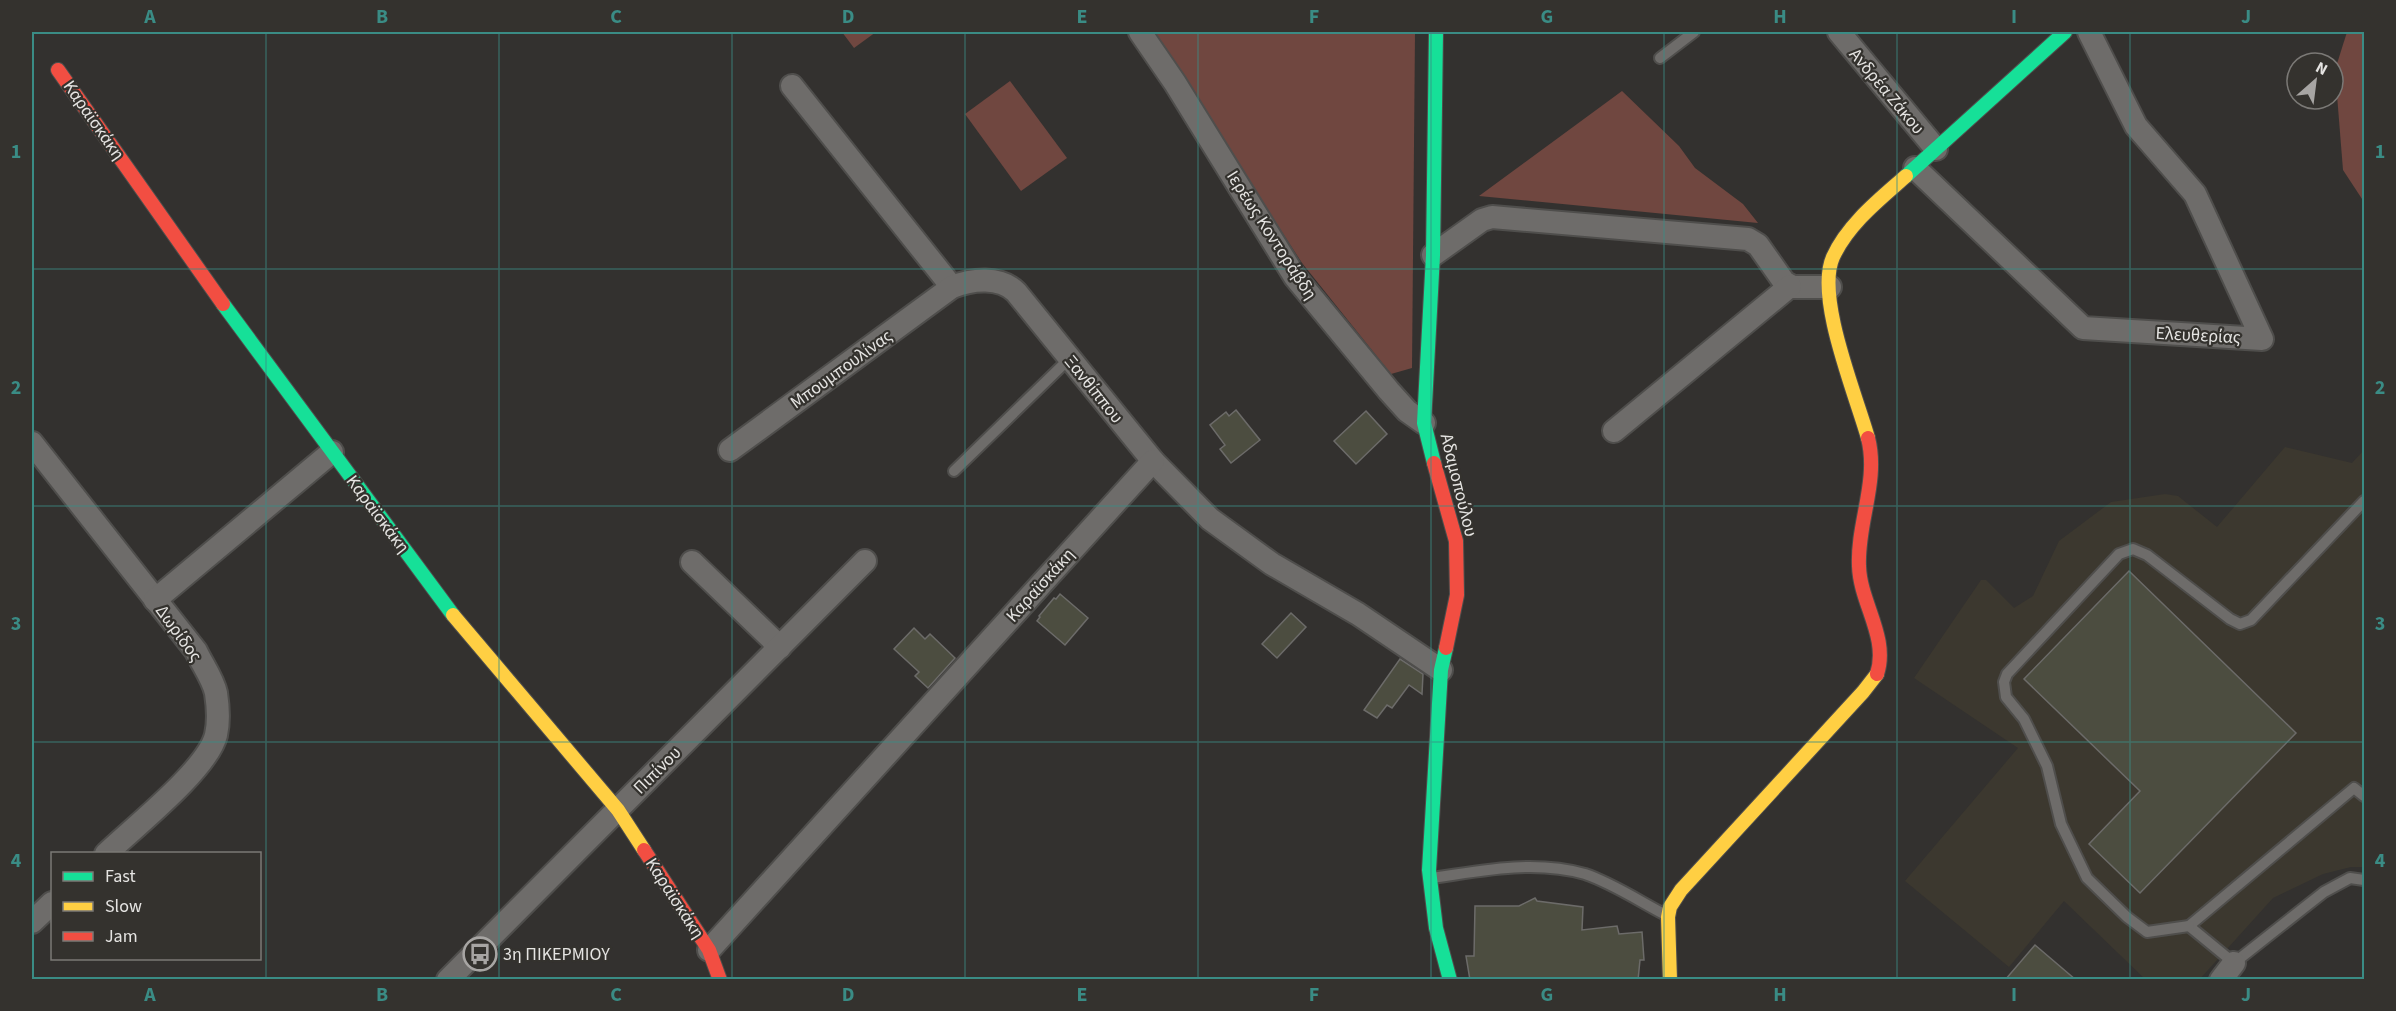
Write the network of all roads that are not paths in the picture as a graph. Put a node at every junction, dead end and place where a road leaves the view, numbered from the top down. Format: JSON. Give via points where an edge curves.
{"nodes":[{"id":1,"x":1140,"y":32,"type":"edge"},
{"id":2,"x":1436,"y":32,"type":"edge"},
{"id":3,"x":1694,"y":32,"type":"edge"},
{"id":4,"x":2065,"y":32,"type":"edge"},
{"id":5,"x":2089,"y":32,"type":"edge"},
{"id":6,"x":1849,"y":36,"type":"edge"},
{"id":7,"x":1659,"y":58,"type":"dead end"},
{"id":8,"x":58,"y":70,"type":"dead end"},
{"id":9,"x":792,"y":86,"type":"dead end"},
{"id":10,"x":1936,"y":149,"type":"junction"},
{"id":11,"x":1916,"y":168,"type":"junction"},
{"id":12,"x":1433,"y":255,"type":"junction"},
{"id":13,"x":1790,"y":286,"type":"junction"},
{"id":14,"x":1830,"y":287,"type":"junction"},
{"id":15,"x":952,"y":288,"type":"junction"},
{"id":16,"x":1069,"y":359,"type":"junction"},
{"id":17,"x":1424,"y":423,"type":"junction"},
{"id":18,"x":1614,"y":431,"type":"dead end"},
{"id":19,"x":32,"y":443,"type":"edge"},
{"id":20,"x":730,"y":450,"type":"dead end"},
{"id":21,"x":332,"y":452,"type":"junction"},
{"id":22,"x":1153,"y":461,"type":"junction"},
{"id":23,"x":954,"y":471,"type":"dead end"},
{"id":24,"x":2364,"y":501,"type":"edge"},
{"id":25,"x":865,"y":561,"type":"dead end"},
{"id":26,"x":692,"y":562,"type":"dead end"},
{"id":27,"x":155,"y":600,"type":"junction"},
{"id":28,"x":780,"y":647,"type":"junction"},
{"id":29,"x":1441,"y":670,"type":"junction"},
{"id":30,"x":2364,"y":796,"type":"edge"},
{"id":31,"x":618,"y":810,"type":"junction"},
{"id":32,"x":108,"y":852,"type":"edge"},
{"id":33,"x":1430,"y":879,"type":"junction"},
{"id":34,"x":2364,"y":880,"type":"edge"},
{"id":35,"x":51,"y":904,"type":"edge"},
{"id":36,"x":1668,"y":917,"type":"junction"},
{"id":37,"x":32,"y":922,"type":"edge"},
{"id":38,"x":2188,"y":926,"type":"junction"},
{"id":39,"x":709,"y":950,"type":"junction"},
{"id":40,"x":2227,"y":971,"type":"edge"},
{"id":41,"x":448,"y":980,"type":"edge"},
{"id":42,"x":720,"y":980,"type":"edge"},
{"id":43,"x":1450,"y":980,"type":"edge"},
{"id":44,"x":1670,"y":980,"type":"edge"}],
"edges":[{"from":1,"to":17,"type":"street","name":"Ιερέως Κοντοράβδη","via":[[1295,277],[1389,391]]},
{"from":2,"to":12,"type":"street","name":"Αδαμοπούλου"},
{"from":3,"to":7,"type":"lane"},
{"from":4,"to":10,"type":"street"},
{"from":5,"to":11,"type":"street","name":"Ελευθερίας","via":[[2136,126],[2195,194],[2262,339],[2083,328]]},
{"from":6,"to":10,"type":"street","name":"Ανδρέα Ζάκου"},
{"from":8,"to":21,"type":"street","name":"Καραϊσκάκη"},
{"from":9,"to":15,"type":"street"},
{"from":10,"to":11,"type":"street"},
{"from":11,"to":14,"type":"street","via":[[1858,222],[1838,247],[1831,264]]},
{"from":12,"to":13,"type":"street","via":[[1492,217],[1736,238],[1755,242]]},
{"from":12,"to":17,"type":"street","name":"Αδαμοπούλου"},
{"from":13,"to":14,"type":"street"},
{"from":13,"to":18,"type":"street"},
{"from":14,"to":36,"type":"street","via":[[1834,326],[1871,460],[1870,498],[1859,569],[1881,665],[1863,692],[1687,882],[1674,899]]},
{"from":15,"to":16,"type":"street","name":"Ξανθίππου","via":[[995,280],[1011,286]]},
{"from":15,"to":20,"type":"street","name":"Μπουμπουλίνας"},
{"from":16,"to":22,"type":"street","name":"Ξανθίππου"},
{"from":16,"to":23,"type":"lane"},
{"from":17,"to":29,"type":"street","name":"Αδαμοπούλου","via":[[1456,541],[1457,595]]},
{"from":19,"to":27,"type":"street","name":"Δωρίδος"},
{"from":21,"to":27,"type":"street"},
{"from":21,"to":31,"type":"street","name":"Καραϊσκάκη","via":[[457,620]]},
{"from":22,"to":29,"type":"street","name":"Ξανθίππου","via":[[1231,536]]},
{"from":22,"to":39,"type":"street","name":"Καραϊσκάκη"},
{"from":24,"to":38,"type":"lane","via":[[2251,620],[2240,624],[2147,555],[2133,549],[2119,554],[2007,674],[2006,697],[2024,719],[2047,766],[2061,824],[2087,878],[2147,932]]},
{"from":25,"to":28,"type":"street","name":"Πιπίνου"},
{"from":26,"to":28,"type":"street"},
{"from":27,"to":32,"type":"street","name":"Δωρίδος","via":[[196,651],[215,691],[216,736],[189,776]]},
{"from":28,"to":31,"type":"street","name":"Πιπίνου"},
{"from":29,"to":33,"type":"street","name":"Αδαμοπούλου"},
{"from":30,"to":38,"type":"lane","via":[[2354,788]]},
{"from":31,"to":39,"type":"street","name":"Καραϊσκάκη"},
{"from":31,"to":41,"type":"street","name":"Πιπίνου"},
{"from":33,"to":36,"type":"lane","via":[[1544,866],[1586,875]]},
{"from":33,"to":43,"type":"street","name":"Αδαμοπούλου","via":[[1436,928]]},
{"from":34,"to":40,"type":"lane","via":[[2350,878],[2324,892]]},
{"from":35,"to":37,"type":"street"},
{"from":36,"to":44,"type":"street"},
{"from":38,"to":40,"type":"lane"},
{"from":39,"to":42,"type":"street","name":"Καραϊσκάκη"}]}
